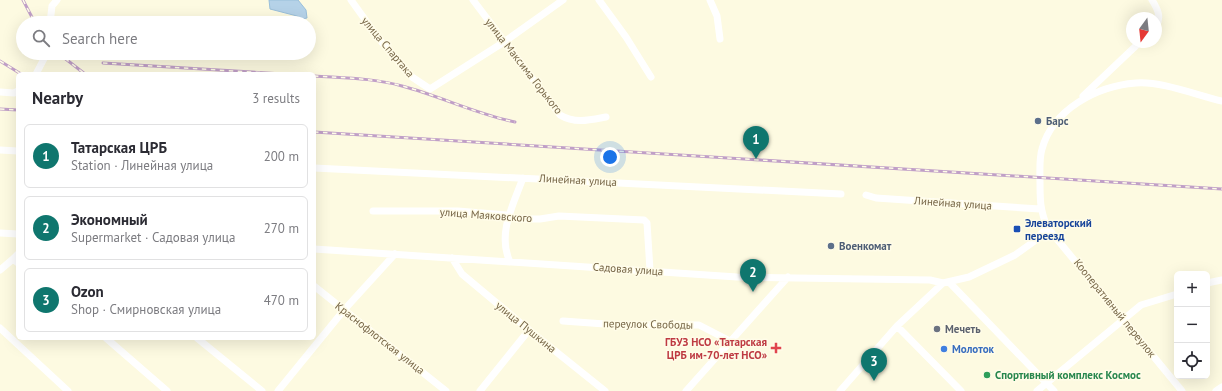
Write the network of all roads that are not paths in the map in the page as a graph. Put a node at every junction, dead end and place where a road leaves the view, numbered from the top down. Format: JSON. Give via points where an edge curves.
{"nodes":[{"id":1,"x":57,"y":0,"type":"edge"},
{"id":2,"x":351,"y":0,"type":"edge"},
{"id":3,"x":473,"y":0,"type":"edge"},
{"id":4,"x":563,"y":0,"type":"edge"},
{"id":5,"x":599,"y":0,"type":"edge"},
{"id":6,"x":710,"y":0,"type":"edge"},
{"id":7,"x":1152,"y":0,"type":"edge"},
{"id":8,"x":1158,"y":12,"type":"edge"},
{"id":9,"x":51,"y":16,"type":"edge"},
{"id":10,"x":720,"y":39,"type":"dead end"},
{"id":11,"x":504,"y":42,"type":"junction"},
{"id":12,"x":1134,"y":48,"type":"edge"},
{"id":13,"x":43,"y":60,"type":"edge"},
{"id":14,"x":37,"y":72,"type":"edge"},
{"id":15,"x":651,"y":77,"type":"dead end"},
{"id":16,"x":16,"y":91,"type":"edge"},
{"id":17,"x":0,"y":92,"type":"edge"},
{"id":18,"x":1078,"y":101,"type":"junction"},
{"id":19,"x":1222,"y":101,"type":"edge"},
{"id":20,"x":606,"y":117,"type":"dead end"},
{"id":21,"x":0,"y":150,"type":"edge"},
{"id":22,"x":16,"y":151,"type":"edge"},
{"id":23,"x":316,"y":168,"type":"edge"},
{"id":24,"x":523,"y":178,"type":"junction"},
{"id":25,"x":841,"y":194,"type":"dead end"},
{"id":26,"x":866,"y":195,"type":"dead end"},
{"id":27,"x":1040,"y":209,"type":"junction"},
{"id":28,"x":373,"y":211,"type":"dead end"},
{"id":29,"x":509,"y":216,"type":"junction"},
{"id":30,"x":1047,"y":227,"type":"junction"},
{"id":31,"x":0,"y":233,"type":"edge"},
{"id":32,"x":16,"y":234,"type":"edge"},
{"id":33,"x":316,"y":250,"type":"edge"},
{"id":34,"x":395,"y":254,"type":"junction"},
{"id":35,"x":452,"y":258,"type":"junction"},
{"id":36,"x":16,"y":259,"type":"edge"},
{"id":37,"x":510,"y":262,"type":"junction"},
{"id":38,"x":0,"y":270,"type":"edge"},
{"id":39,"x":650,"y":270,"type":"junction"},
{"id":40,"x":788,"y":277,"type":"junction"},
{"id":41,"x":1222,"y":280,"type":"edge"},
{"id":42,"x":946,"y":283,"type":"junction"},
{"id":43,"x":1210,"y":283,"type":"edge"},
{"id":44,"x":316,"y":288,"type":"edge"},
{"id":45,"x":1174,"y":295,"type":"edge"},
{"id":46,"x":344,"y":310,"type":"junction"},
{"id":47,"x":1124,"y":318,"type":"junction"},
{"id":48,"x":563,"y":321,"type":"dead end"},
{"id":49,"x":897,"y":326,"type":"junction"},
{"id":50,"x":0,"y":328,"type":"edge"},
{"id":51,"x":529,"y":330,"type":"junction"},
{"id":52,"x":108,"y":340,"type":"edge"},
{"id":53,"x":199,"y":340,"type":"edge"},
{"id":54,"x":730,"y":340,"type":"junction"},
{"id":55,"x":1046,"y":383,"type":"junction"},
{"id":56,"x":1222,"y":387,"type":"edge"},
{"id":57,"x":68,"y":391,"type":"edge"},
{"id":58,"x":167,"y":391,"type":"edge"},
{"id":59,"x":262,"y":391,"type":"edge"},
{"id":60,"x":278,"y":391,"type":"edge"},
{"id":61,"x":446,"y":391,"type":"edge"},
{"id":62,"x":480,"y":391,"type":"edge"},
{"id":63,"x":605,"y":391,"type":"edge"},
{"id":64,"x":686,"y":391,"type":"edge"},
{"id":65,"x":840,"y":391,"type":"edge"},
{"id":66,"x":961,"y":391,"type":"edge"},
{"id":67,"x":1037,"y":391,"type":"edge"},
{"id":68,"x":1054,"y":391,"type":"edge"},
{"id":69,"x":1182,"y":391,"type":"edge"},
{"id":70,"x":1216,"y":391,"type":"edge"}],
"edges":[{"from":1,"to":9,"type":"street","via":[[52,6]]},
{"from":2,"to":11,"type":"street","name":"улица Спартака","via":[[379,39],[412,77],[430,89]]},
{"from":3,"to":11,"type":"street","name":"улица Максима Горького"},
{"from":4,"to":11,"type":"street"},
{"from":5,"to":15,"type":"street"},
{"from":6,"to":10,"type":"street","via":[[717,16]]},
{"from":7,"to":8,"type":"street"},
{"from":11,"to":20,"type":"street","name":"улица Максима Горького","via":[[560,115],[578,121]]},
{"from":12,"to":18,"type":"street"},
{"from":13,"to":14,"type":"street"},
{"from":16,"to":17,"type":"street"},
{"from":18,"to":19,"type":"street","via":[[1103,90],[1137,83],[1156,84]]},
{"from":18,"to":27,"type":"street","via":[[1061,117],[1046,138],[1041,154]]},
{"from":21,"to":22,"type":"street"},
{"from":23,"to":24,"type":"street","name":"Линейная улица"},
{"from":24,"to":25,"type":"street","name":"Линейная улица"},
{"from":24,"to":29,"type":"street"},
{"from":26,"to":27,"type":"street","name":"Линейная улица","via":[[876,198]]},
{"from":27,"to":30,"type":"street","name":"Кооперативный переулок"},
{"from":28,"to":29,"type":"street","name":"улица Маяковского","via":[[458,211]]},
{"from":29,"to":37,"type":"street","via":[[504,241]]},
{"from":29,"to":39,"type":"street","name":"улица Маяковского","via":[[517,220],[559,216],[644,220],[647,223]]},
{"from":30,"to":42,"type":"street","via":[[1036,240],[1015,255],[980,273]]},
{"from":30,"to":47,"type":"street","name":"Кооперативный переулок"},
{"from":31,"to":32,"type":"street"},
{"from":33,"to":34,"type":"street","name":"Садовая улица"},
{"from":34,"to":35,"type":"street","name":"Садовая улица"},
{"from":34,"to":46,"type":"street"},
{"from":35,"to":37,"type":"street","name":"Садовая улица"},
{"from":35,"to":51,"type":"street","name":"улица Пушкина","via":[[462,274]]},
{"from":36,"to":38,"type":"street"},
{"from":37,"to":39,"type":"street","name":"Садовая улица"},
{"from":39,"to":40,"type":"street","name":"Садовая улица","via":[[737,277]]},
{"from":40,"to":42,"type":"street","name":"Садовая улица","via":[[930,280]]},
{"from":40,"to":54,"type":"street"},
{"from":41,"to":43,"type":"street"},
{"from":42,"to":49,"type":"street"},
{"from":42,"to":55,"type":"street"},
{"from":44,"to":46,"type":"street","name":"Краснофлотская улица"},
{"from":45,"to":47,"type":"street","via":[[1141,305]]},
{"from":46,"to":60,"type":"street"},
{"from":46,"to":61,"type":"street","name":"Краснофлотская улица"},
{"from":47,"to":55,"type":"street"},
{"from":47,"to":69,"type":"street","name":"Кооперативный переулок"},
{"from":48,"to":54,"type":"street","name":"переулок Свободы","via":[[619,325],[699,325]]},
{"from":49,"to":65,"type":"street"},
{"from":49,"to":66,"type":"street"},
{"from":50,"to":57,"type":"street"},
{"from":51,"to":62,"type":"street"},
{"from":51,"to":63,"type":"street","name":"улица Пушкина"},
{"from":52,"to":58,"type":"street"},
{"from":53,"to":59,"type":"street"},
{"from":54,"to":64,"type":"street"},
{"from":55,"to":67,"type":"street"},
{"from":55,"to":68,"type":"street"},
{"from":56,"to":70,"type":"street"}]}
